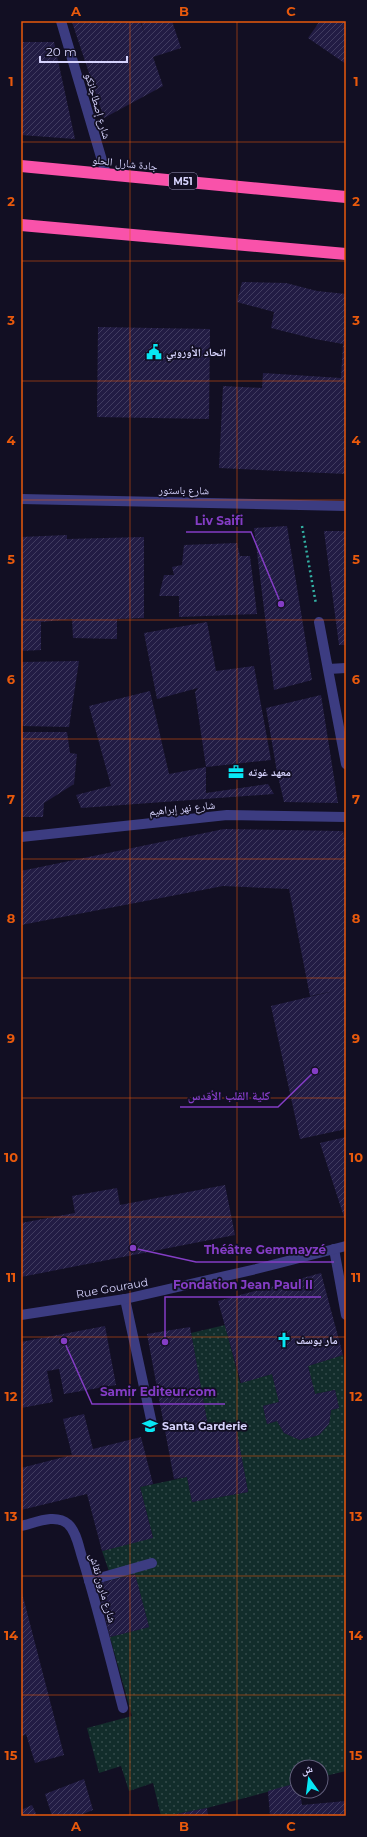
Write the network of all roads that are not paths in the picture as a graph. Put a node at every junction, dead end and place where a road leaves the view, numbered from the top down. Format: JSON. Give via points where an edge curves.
{"nodes":[{"id":1,"x":61,"y":21,"type":"edge"},
{"id":2,"x":21,"y":166,"type":"edge"},
{"id":3,"x":106,"y":174,"type":"junction"},
{"id":4,"x":346,"y":197,"type":"edge"},
{"id":5,"x":21,"y":225,"type":"edge"},
{"id":6,"x":346,"y":254,"type":"edge"},
{"id":7,"x":21,"y":499,"type":"edge"},
{"id":8,"x":346,"y":506,"type":"edge"},
{"id":9,"x":319,"y":622,"type":"road end"},
{"id":10,"x":346,"y":668,"type":"edge"},
{"id":11,"x":328,"y":669,"type":"junction"},
{"id":12,"x":346,"y":764,"type":"edge"},
{"id":13,"x":346,"y":817,"type":"edge"},
{"id":14,"x":21,"y":837,"type":"edge"},
{"id":15,"x":346,"y":1246,"type":"edge"},
{"id":16,"x":334,"y":1249,"type":"junction"},
{"id":17,"x":125,"y":1299,"type":"junction"},
{"id":18,"x":21,"y":1315,"type":"edge"},
{"id":19,"x":346,"y":1315,"type":"edge"},
{"id":20,"x":152,"y":1424,"type":"dead end"},
{"id":21,"x":21,"y":1526,"type":"edge"},
{"id":22,"x":152,"y":1563,"type":"dead end"},
{"id":23,"x":89,"y":1581,"type":"junction"},
{"id":24,"x":123,"y":1708,"type":"dead end"}],
"edges":[{"from":1,"to":3,"type":"street","name":"شارع إصطاجانكو"},
{"from":2,"to":3,"type":"highway","name":"جادة شارل الحلو","number":"M51"},
{"from":3,"to":4,"type":"highway","name":"جادة شارل الحلو","number":"M51"},
{"from":5,"to":6,"type":"highway"},
{"from":7,"to":8,"type":"street","name":"شارع باستور"},
{"from":9,"to":11,"type":"street"},
{"from":10,"to":11,"type":"street"},
{"from":11,"to":12,"type":"street"},
{"from":13,"to":14,"type":"street","name":"شارع نهر إبراهيم","via":[[227,815]]},
{"from":15,"to":16,"type":"street","name":"Rue Gouraud"},
{"from":16,"to":17,"type":"street","name":"Rue Gouraud"},
{"from":16,"to":19,"type":"street"},
{"from":17,"to":18,"type":"street","name":"Rue Gouraud"},
{"from":17,"to":20,"type":"street"},
{"from":21,"to":23,"type":"street","name":"شارع مارون نقاش","via":[[51,1519],[62,1520],[68,1524],[74,1531]]},
{"from":22,"to":23,"type":"street"},
{"from":23,"to":24,"type":"street","name":"شارع مارون نقاش"}]}
